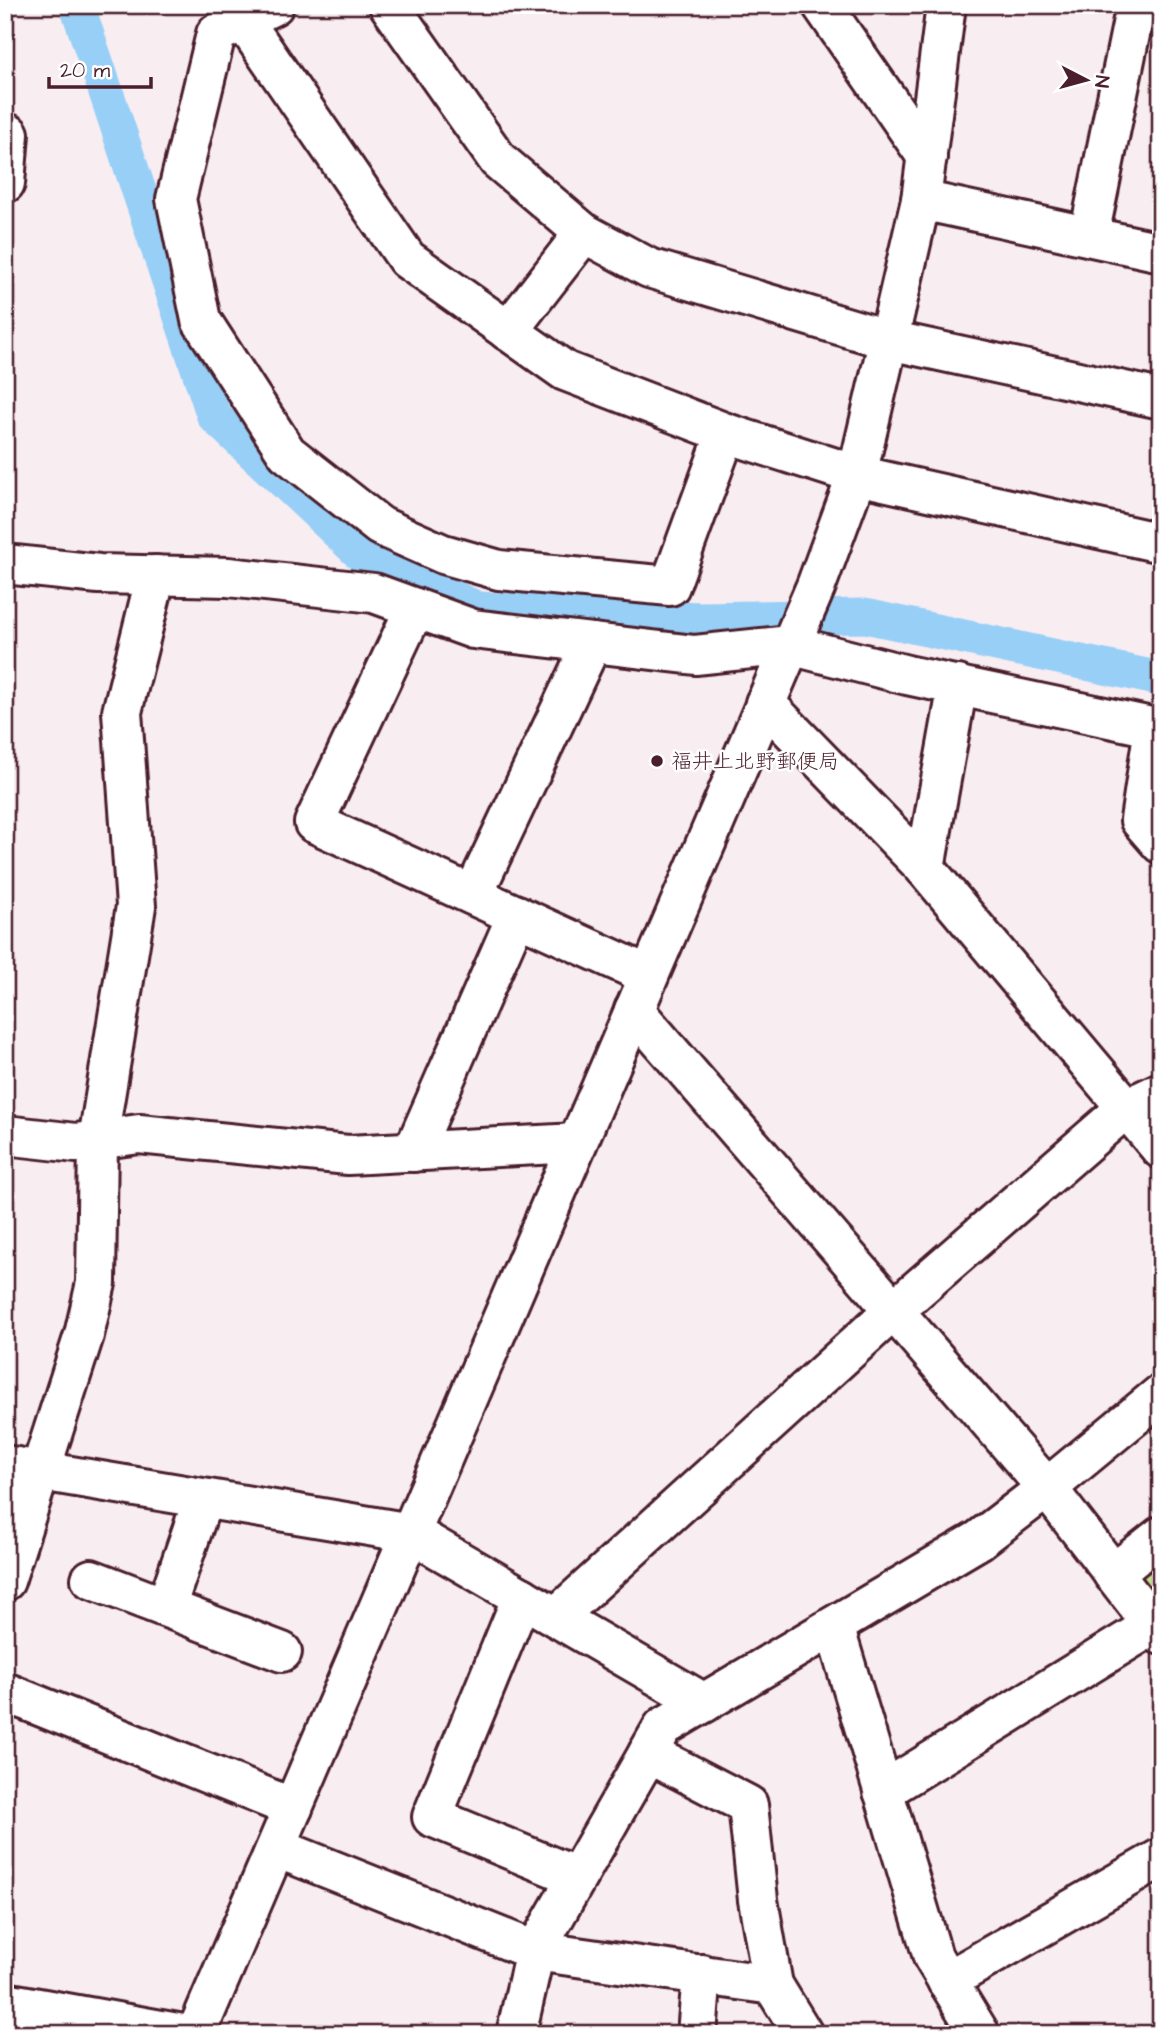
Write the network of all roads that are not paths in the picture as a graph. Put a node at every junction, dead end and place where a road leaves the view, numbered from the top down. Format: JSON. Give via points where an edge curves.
{"nodes":[{"id":1,"x":389,"y":5,"type":"edge"},
{"id":2,"x":822,"y":5,"type":"edge"},
{"id":3,"x":946,"y":5,"type":"edge"},
{"id":4,"x":1136,"y":5,"type":"edge"},
{"id":5,"x":242,"y":15,"type":"edge"},
{"id":6,"x":9,"y":134,"type":"dead end"},
{"id":7,"x":927,"y":157,"type":"junction"},
{"id":8,"x":5,"y":183,"type":"edge"},
{"id":9,"x":921,"y":200,"type":"junction"},
{"id":10,"x":584,"y":233,"type":"junction"},
{"id":11,"x":1088,"y":236,"type":"junction"},
{"id":12,"x":1161,"y":252,"type":"edge"},
{"id":13,"x":508,"y":331,"type":"junction"},
{"id":14,"x":889,"y":340,"type":"junction"},
{"id":15,"x":1161,"y":399,"type":"edge"},
{"id":16,"x":726,"y":433,"type":"junction"},
{"id":17,"x":857,"y":475,"type":"junction"},
{"id":18,"x":1161,"y":543,"type":"edge"},
{"id":19,"x":5,"y":564,"type":"edge"},
{"id":20,"x":156,"y":575,"type":"junction"},
{"id":21,"x":415,"y":608,"type":"junction"},
{"id":22,"x":794,"y":636,"type":"junction"},
{"id":23,"x":592,"y":643,"type":"junction"},
{"id":24,"x":958,"y":685,"type":"junction"},
{"id":25,"x":765,"y":703,"type":"junction"},
{"id":26,"x":1157,"y":728,"type":"edge"},
{"id":27,"x":1161,"y":844,"type":"edge"},
{"id":28,"x":925,"y":868,"type":"junction"},
{"id":29,"x":473,"y":895,"type":"junction"},
{"id":30,"x":517,"y":915,"type":"junction"},
{"id":31,"x":641,"y":993,"type":"junction"},
{"id":32,"x":1161,"y":1092,"type":"edge"},
{"id":33,"x":1125,"y":1109,"type":"junction"},
{"id":34,"x":5,"y":1135,"type":"edge"},
{"id":35,"x":98,"y":1140,"type":"junction"},
{"id":36,"x":577,"y":1143,"type":"junction"},
{"id":37,"x":1161,"y":1149,"type":"edge"},
{"id":38,"x":413,"y":1152,"type":"junction"},
{"id":39,"x":895,"y":1309,"type":"junction"},
{"id":40,"x":1161,"y":1394,"type":"edge"},
{"id":41,"x":22,"y":1469,"type":"edge"},
{"id":42,"x":1047,"y":1488,"type":"junction"},
{"id":43,"x":203,"y":1499,"type":"junction"},
{"id":44,"x":411,"y":1533,"type":"junction"},
{"id":45,"x":1161,"y":1536,"type":"edge"},
{"id":46,"x":1114,"y":1574,"type":"junction"},
{"id":47,"x":91,"y":1579,"type":"dead end"},
{"id":48,"x":5,"y":1581,"type":"edge"},
{"id":49,"x":522,"y":1597,"type":"junction"},
{"id":50,"x":166,"y":1607,"type":"junction"},
{"id":51,"x":556,"y":1617,"type":"junction"},
{"id":52,"x":834,"y":1626,"type":"junction"},
{"id":53,"x":1157,"y":1630,"type":"edge"},
{"id":54,"x":282,"y":1652,"type":"dead end"},
{"id":55,"x":5,"y":1692,"type":"edge"},
{"id":56,"x":704,"y":1703,"type":"junction"},
{"id":57,"x":648,"y":1753,"type":"junction"},
{"id":58,"x":883,"y":1791,"type":"junction"},
{"id":59,"x":293,"y":1808,"type":"junction"},
{"id":60,"x":276,"y":1847,"type":"junction"},
{"id":61,"x":1161,"y":1858,"type":"edge"},
{"id":62,"x":577,"y":1877,"type":"junction"},
{"id":63,"x":535,"y":1951,"type":"junction"},
{"id":64,"x":702,"y":1974,"type":"junction"},
{"id":65,"x":947,"y":1981,"type":"junction"},
{"id":66,"x":773,"y":1985,"type":"junction"},
{"id":67,"x":5,"y":2002,"type":"edge"},
{"id":68,"x":183,"y":2034,"type":"edge"},
{"id":69,"x":196,"y":2034,"type":"edge"},
{"id":70,"x":516,"y":2034,"type":"edge"},
{"id":71,"x":696,"y":2034,"type":"edge"},
{"id":72,"x":803,"y":2034,"type":"edge"},
{"id":73,"x":980,"y":2034,"type":"edge"}],
"edges":[{"from":1,"to":10,"type":"street","via":[[498,160]]},
{"from":2,"to":7,"type":"street"},
{"from":3,"to":7,"type":"street"},
{"from":4,"to":11,"type":"street"},
{"from":5,"to":13,"type":"street","via":[[407,259]]},
{"from":5,"to":16,"type":"street","via":[[216,34],[176,199],[201,320],[288,453],[380,526],[443,554],[499,569],[670,586]]},
{"from":6,"to":8,"type":"street"},
{"from":7,"to":9,"type":"street"},
{"from":9,"to":11,"type":"street"},
{"from":9,"to":14,"type":"street"},
{"from":10,"to":13,"type":"street"},
{"from":10,"to":14,"type":"street","via":[[649,268]]},
{"from":11,"to":12,"type":"street"},
{"from":13,"to":16,"type":"street","via":[[565,371]]},
{"from":14,"to":15,"type":"street"},
{"from":14,"to":17,"type":"street"},
{"from":16,"to":17,"type":"street"},
{"from":17,"to":18,"type":"street"},
{"from":17,"to":22,"type":"street"},
{"from":19,"to":20,"type":"street"},
{"from":20,"to":21,"type":"street","via":[[228,577],[374,593]]},
{"from":20,"to":35,"type":"street","via":[[122,712],[136,906]]},
{"from":21,"to":23,"type":"street","via":[[473,629]]},
{"from":21,"to":29,"type":"street","via":[[314,823]]},
{"from":22,"to":23,"type":"street","via":[[695,654]]},
{"from":22,"to":24,"type":"street"},
{"from":22,"to":25,"type":"street"},
{"from":23,"to":29,"type":"street"},
{"from":24,"to":26,"type":"street"},
{"from":24,"to":28,"type":"street"},
{"from":25,"to":28,"type":"street"},
{"from":25,"to":31,"type":"street"},
{"from":26,"to":27,"type":"street","via":[[1140,820]]},
{"from":28,"to":33,"type":"street"},
{"from":29,"to":30,"type":"street"},
{"from":30,"to":31,"type":"street"},
{"from":30,"to":38,"type":"street"},
{"from":31,"to":36,"type":"street"},
{"from":31,"to":39,"type":"street"},
{"from":32,"to":33,"type":"street"},
{"from":33,"to":37,"type":"street"},
{"from":33,"to":39,"type":"street"},
{"from":34,"to":35,"type":"street","via":[[76,1143]]},
{"from":35,"to":38,"type":"street","via":[[139,1134],[348,1155]]},
{"from":35,"to":41,"type":"street","via":[[96,1283],[84,1335]]},
{"from":36,"to":38,"type":"street"},
{"from":36,"to":44,"type":"street"},
{"from":39,"to":42,"type":"street"},
{"from":39,"to":51,"type":"street"},
{"from":40,"to":42,"type":"street"},
{"from":41,"to":43,"type":"street"},
{"from":41,"to":48,"type":"street"},
{"from":42,"to":46,"type":"street"},
{"from":42,"to":52,"type":"street","via":[[979,1540]]},
{"from":43,"to":44,"type":"street"},
{"from":43,"to":50,"type":"street"},
{"from":44,"to":49,"type":"street"},
{"from":44,"to":59,"type":"street"},
{"from":45,"to":46,"type":"street"},
{"from":46,"to":53,"type":"street"},
{"from":47,"to":50,"type":"street"},
{"from":49,"to":51,"type":"street"},
{"from":49,"to":62,"type":"street","via":[[432,1817]]},
{"from":50,"to":54,"type":"street"},
{"from":51,"to":56,"type":"street"},
{"from":52,"to":56,"type":"street"},
{"from":52,"to":58,"type":"street"},
{"from":53,"to":58,"type":"street"},
{"from":55,"to":59,"type":"street"},
{"from":56,"to":57,"type":"street","via":[[663,1727]]},
{"from":57,"to":62,"type":"street"},
{"from":57,"to":66,"type":"street","via":[[748,1805]]},
{"from":58,"to":65,"type":"street","via":[[933,1957]]},
{"from":59,"to":60,"type":"street"},
{"from":60,"to":63,"type":"street"},
{"from":60,"to":69,"type":"street"},
{"from":61,"to":65,"type":"street"},
{"from":62,"to":63,"type":"street"},
{"from":63,"to":64,"type":"street"},
{"from":63,"to":70,"type":"street"},
{"from":64,"to":66,"type":"street"},
{"from":64,"to":71,"type":"street"},
{"from":65,"to":73,"type":"street"},
{"from":66,"to":72,"type":"street"},
{"from":67,"to":68,"type":"street"}]}
